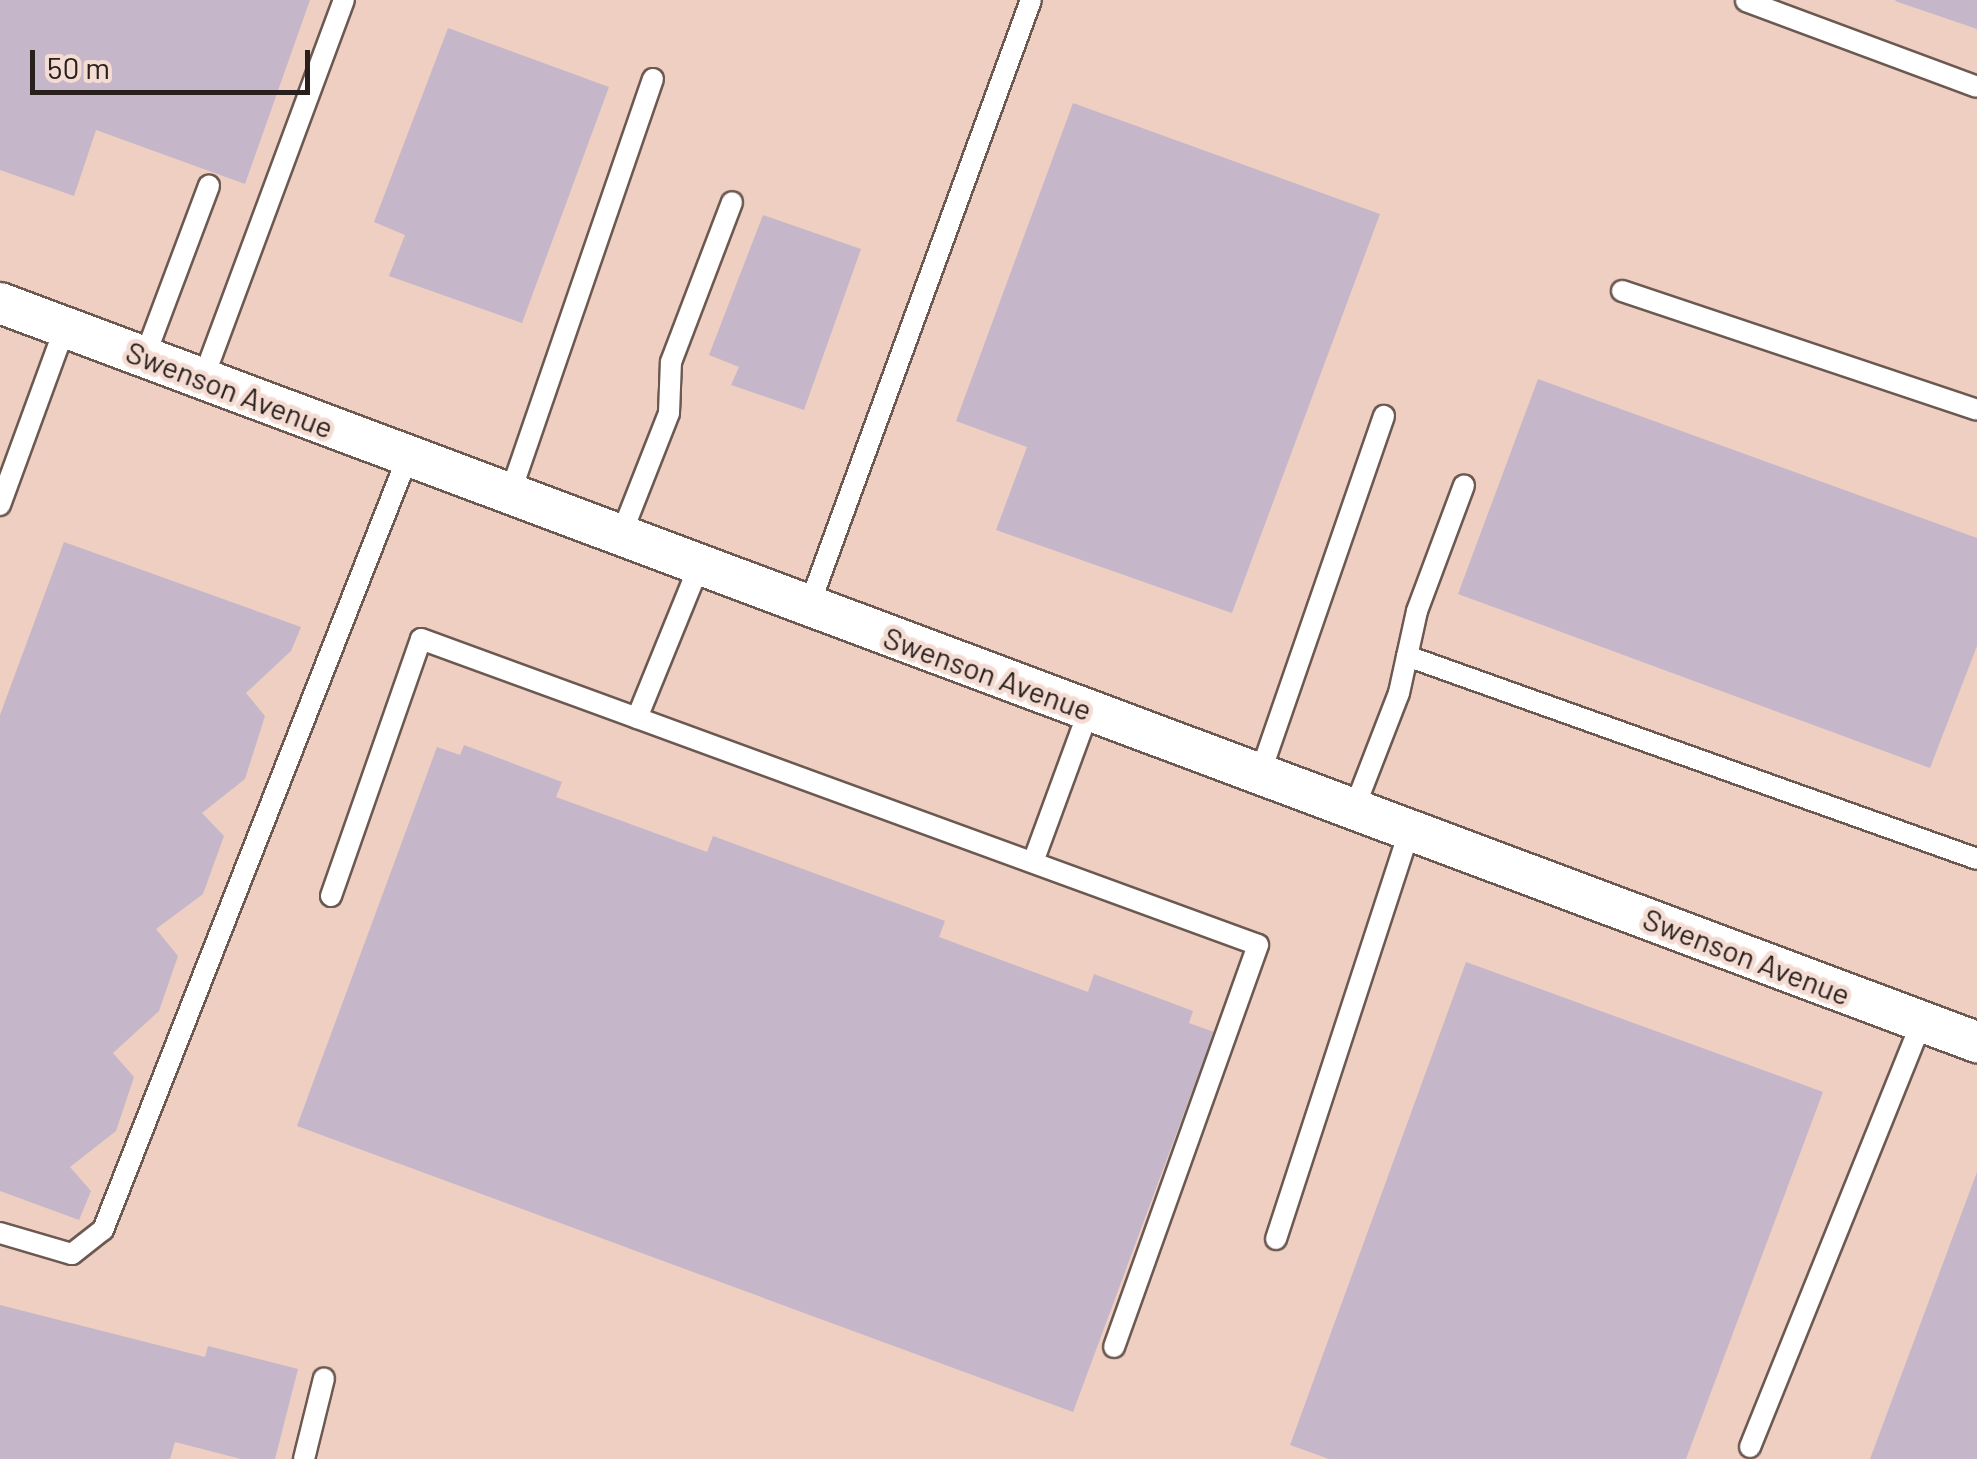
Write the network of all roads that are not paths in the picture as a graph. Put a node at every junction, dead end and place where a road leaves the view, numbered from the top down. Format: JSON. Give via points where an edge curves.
{"nodes":[{"id":1,"x":344,"y":0,"type":"edge"},
{"id":2,"x":1031,"y":0,"type":"edge"},
{"id":3,"x":1746,"y":2,"type":"edge"},
{"id":4,"x":653,"y":79,"type":"dead end"},
{"id":5,"x":1977,"y":88,"type":"edge"},
{"id":6,"x":209,"y":186,"type":"dead end"},
{"id":7,"x":732,"y":202,"type":"dead end"},
{"id":8,"x":1622,"y":291,"type":"dead end"},
{"id":9,"x":0,"y":303,"type":"edge"},
{"id":10,"x":65,"y":327,"type":"junction"},
{"id":11,"x":145,"y":356,"type":"junction"},
{"id":12,"x":203,"y":379,"type":"junction"},
{"id":13,"x":1977,"y":410,"type":"edge"},
{"id":14,"x":1384,"y":416,"type":"dead end"},
{"id":15,"x":408,"y":456,"type":"junction"},
{"id":16,"x":1464,"y":485,"type":"dead end"},
{"id":17,"x":510,"y":494,"type":"junction"},
{"id":18,"x":0,"y":505,"type":"edge"},
{"id":19,"x":622,"y":535,"type":"junction"},
{"id":20,"x":700,"y":564,"type":"junction"},
{"id":21,"x":809,"y":606,"type":"junction"},
{"id":22,"x":1407,"y":656,"type":"junction"},
{"id":23,"x":1089,"y":710,"type":"junction"},
{"id":24,"x":637,"y":718,"type":"junction"},
{"id":25,"x":1260,"y":774,"type":"junction"},
{"id":26,"x":1354,"y":809,"type":"junction"},
{"id":27,"x":1410,"y":830,"type":"junction"},
{"id":28,"x":1977,"y":859,"type":"edge"},
{"id":29,"x":1033,"y":862,"type":"junction"},
{"id":30,"x":331,"y":896,"type":"dead end"},
{"id":31,"x":1922,"y":1022,"type":"junction"},
{"id":32,"x":1975,"y":1034,"type":"edge"},
{"id":33,"x":0,"y":1234,"type":"edge"},
{"id":34,"x":1276,"y":1239,"type":"dead end"},
{"id":35,"x":1114,"y":1348,"type":"dead end"},
{"id":36,"x":324,"y":1378,"type":"dead end"},
{"id":37,"x":1750,"y":1447,"type":"dead end"},
{"id":38,"x":304,"y":1459,"type":"edge"}],
"edges":[{"from":1,"to":12,"type":"lane"},
{"from":2,"to":21,"type":"lane"},
{"from":3,"to":5,"type":"lane"},
{"from":4,"to":17,"type":"lane"},
{"from":6,"to":11,"type":"lane"},
{"from":7,"to":19,"type":"lane","via":[[671,362],[669,413]]},
{"from":8,"to":13,"type":"lane"},
{"from":9,"to":10,"type":"street","name":"Swenson Avenue"},
{"from":10,"to":11,"type":"street","name":"Swenson Avenue"},
{"from":10,"to":18,"type":"lane"},
{"from":11,"to":12,"type":"street","name":"Swenson Avenue"},
{"from":12,"to":15,"type":"street","name":"Swenson Avenue"},
{"from":14,"to":25,"type":"lane"},
{"from":15,"to":17,"type":"street","name":"Swenson Avenue"},
{"from":15,"to":33,"type":"lane","via":[[103,1230],[72,1254]]},
{"from":16,"to":22,"type":"lane"},
{"from":17,"to":19,"type":"street","name":"Swenson Avenue"},
{"from":19,"to":20,"type":"street","name":"Swenson Avenue"},
{"from":20,"to":21,"type":"street","name":"Swenson Avenue"},
{"from":20,"to":24,"type":"lane"},
{"from":21,"to":23,"type":"street","name":"Swenson Avenue"},
{"from":22,"to":26,"type":"lane"},
{"from":22,"to":28,"type":"lane"},
{"from":23,"to":25,"type":"street","name":"Swenson Avenue"},
{"from":23,"to":29,"type":"lane"},
{"from":24,"to":29,"type":"lane"},
{"from":24,"to":30,"type":"lane","via":[[421,638]]},
{"from":25,"to":26,"type":"street","name":"Swenson Avenue"},
{"from":26,"to":27,"type":"street","name":"Swenson Avenue"},
{"from":27,"to":31,"type":"street","name":"Swenson Avenue"},
{"from":27,"to":34,"type":"lane"},
{"from":29,"to":35,"type":"lane","via":[[1258,945]]},
{"from":31,"to":32,"type":"street","name":"Swenson Avenue"},
{"from":31,"to":37,"type":"lane"},
{"from":36,"to":38,"type":"lane"}]}
